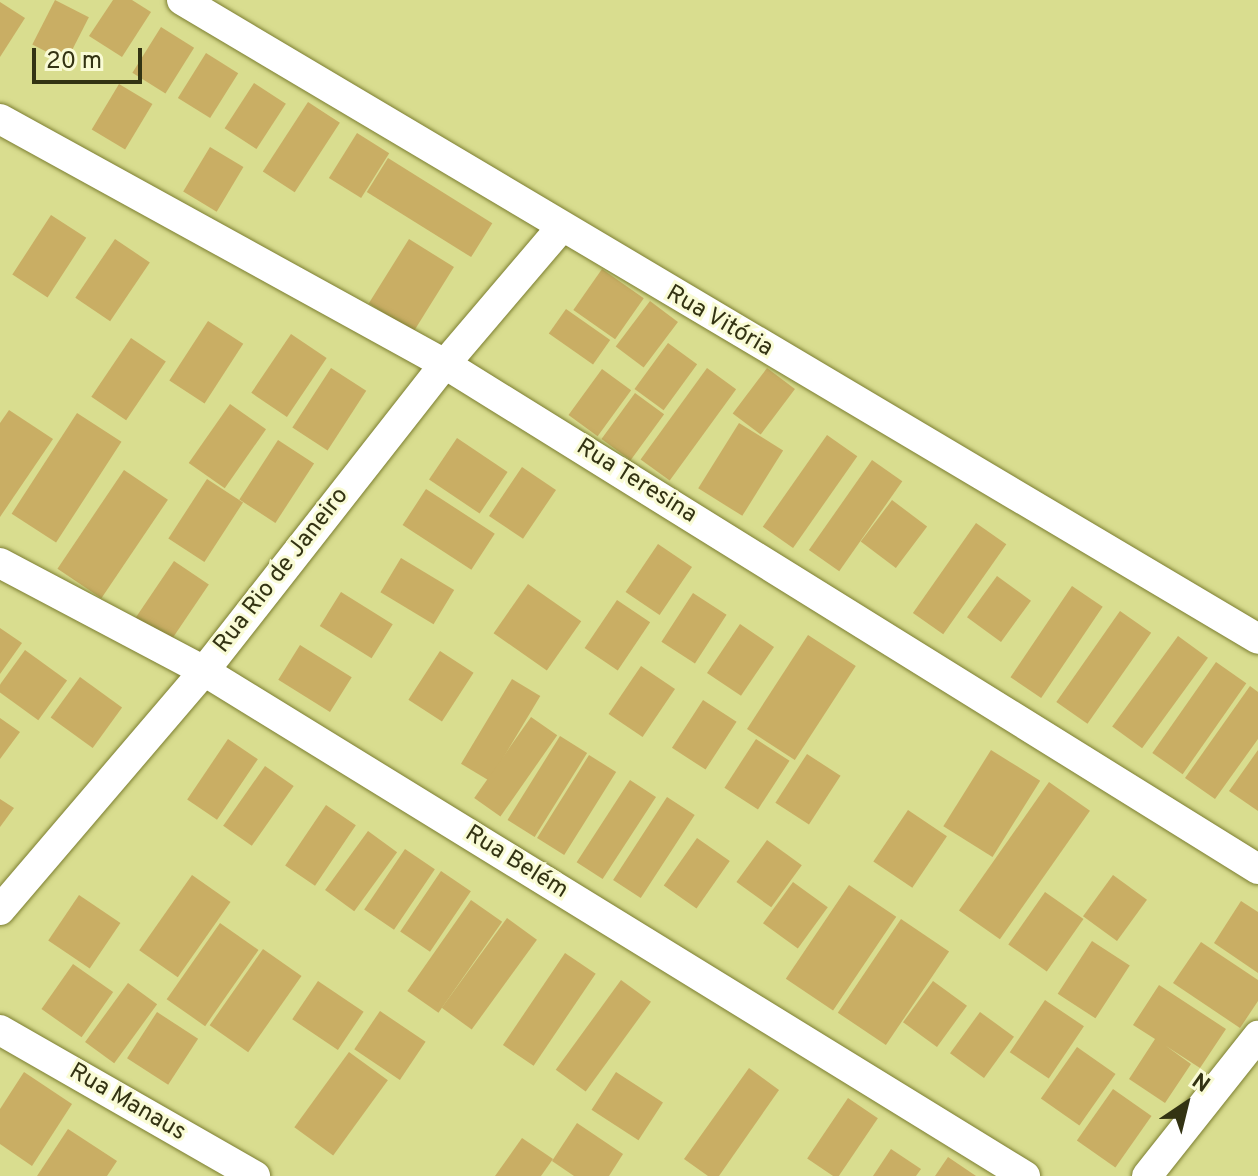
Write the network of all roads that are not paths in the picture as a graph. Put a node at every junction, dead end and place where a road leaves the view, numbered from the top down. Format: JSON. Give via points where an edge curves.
{"nodes":[{"id":1,"x":182,"y":0,"type":"edge"},
{"id":2,"x":0,"y":119,"type":"edge"},
{"id":3,"x":560,"y":229,"type":"junction"},
{"id":4,"x":445,"y":364,"type":"junction"},
{"id":5,"x":0,"y":563,"type":"edge"},
{"id":6,"x":1258,"y":639,"type":"edge"},
{"id":7,"x":204,"y":671,"type":"junction"},
{"id":8,"x":1258,"y":869,"type":"edge"},
{"id":9,"x":0,"y":910,"type":"edge"},
{"id":10,"x":0,"y":1030,"type":"edge"},
{"id":11,"x":1258,"y":1036,"type":"edge"},
{"id":12,"x":255,"y":1176,"type":"edge"},
{"id":13,"x":1025,"y":1176,"type":"edge"},
{"id":14,"x":1147,"y":1176,"type":"edge"}],
"edges":[{"from":1,"to":3,"type":"street","name":"Rua Vitória"},
{"from":2,"to":4,"type":"street","name":"Rua Teresina"},
{"from":3,"to":4,"type":"street","name":"Rua Rio de Janeiro"},
{"from":3,"to":6,"type":"street","name":"Rua Vitória"},
{"from":4,"to":7,"type":"street","name":"Rua Rio de Janeiro"},
{"from":4,"to":8,"type":"street","name":"Rua Teresina"},
{"from":5,"to":7,"type":"street","name":"Rua Belém"},
{"from":7,"to":9,"type":"street","name":"Rua Rio de Janeiro"},
{"from":7,"to":13,"type":"street","name":"Rua Belém"},
{"from":10,"to":12,"type":"street","name":"Rua Manaus"},
{"from":11,"to":14,"type":"street"}]}
